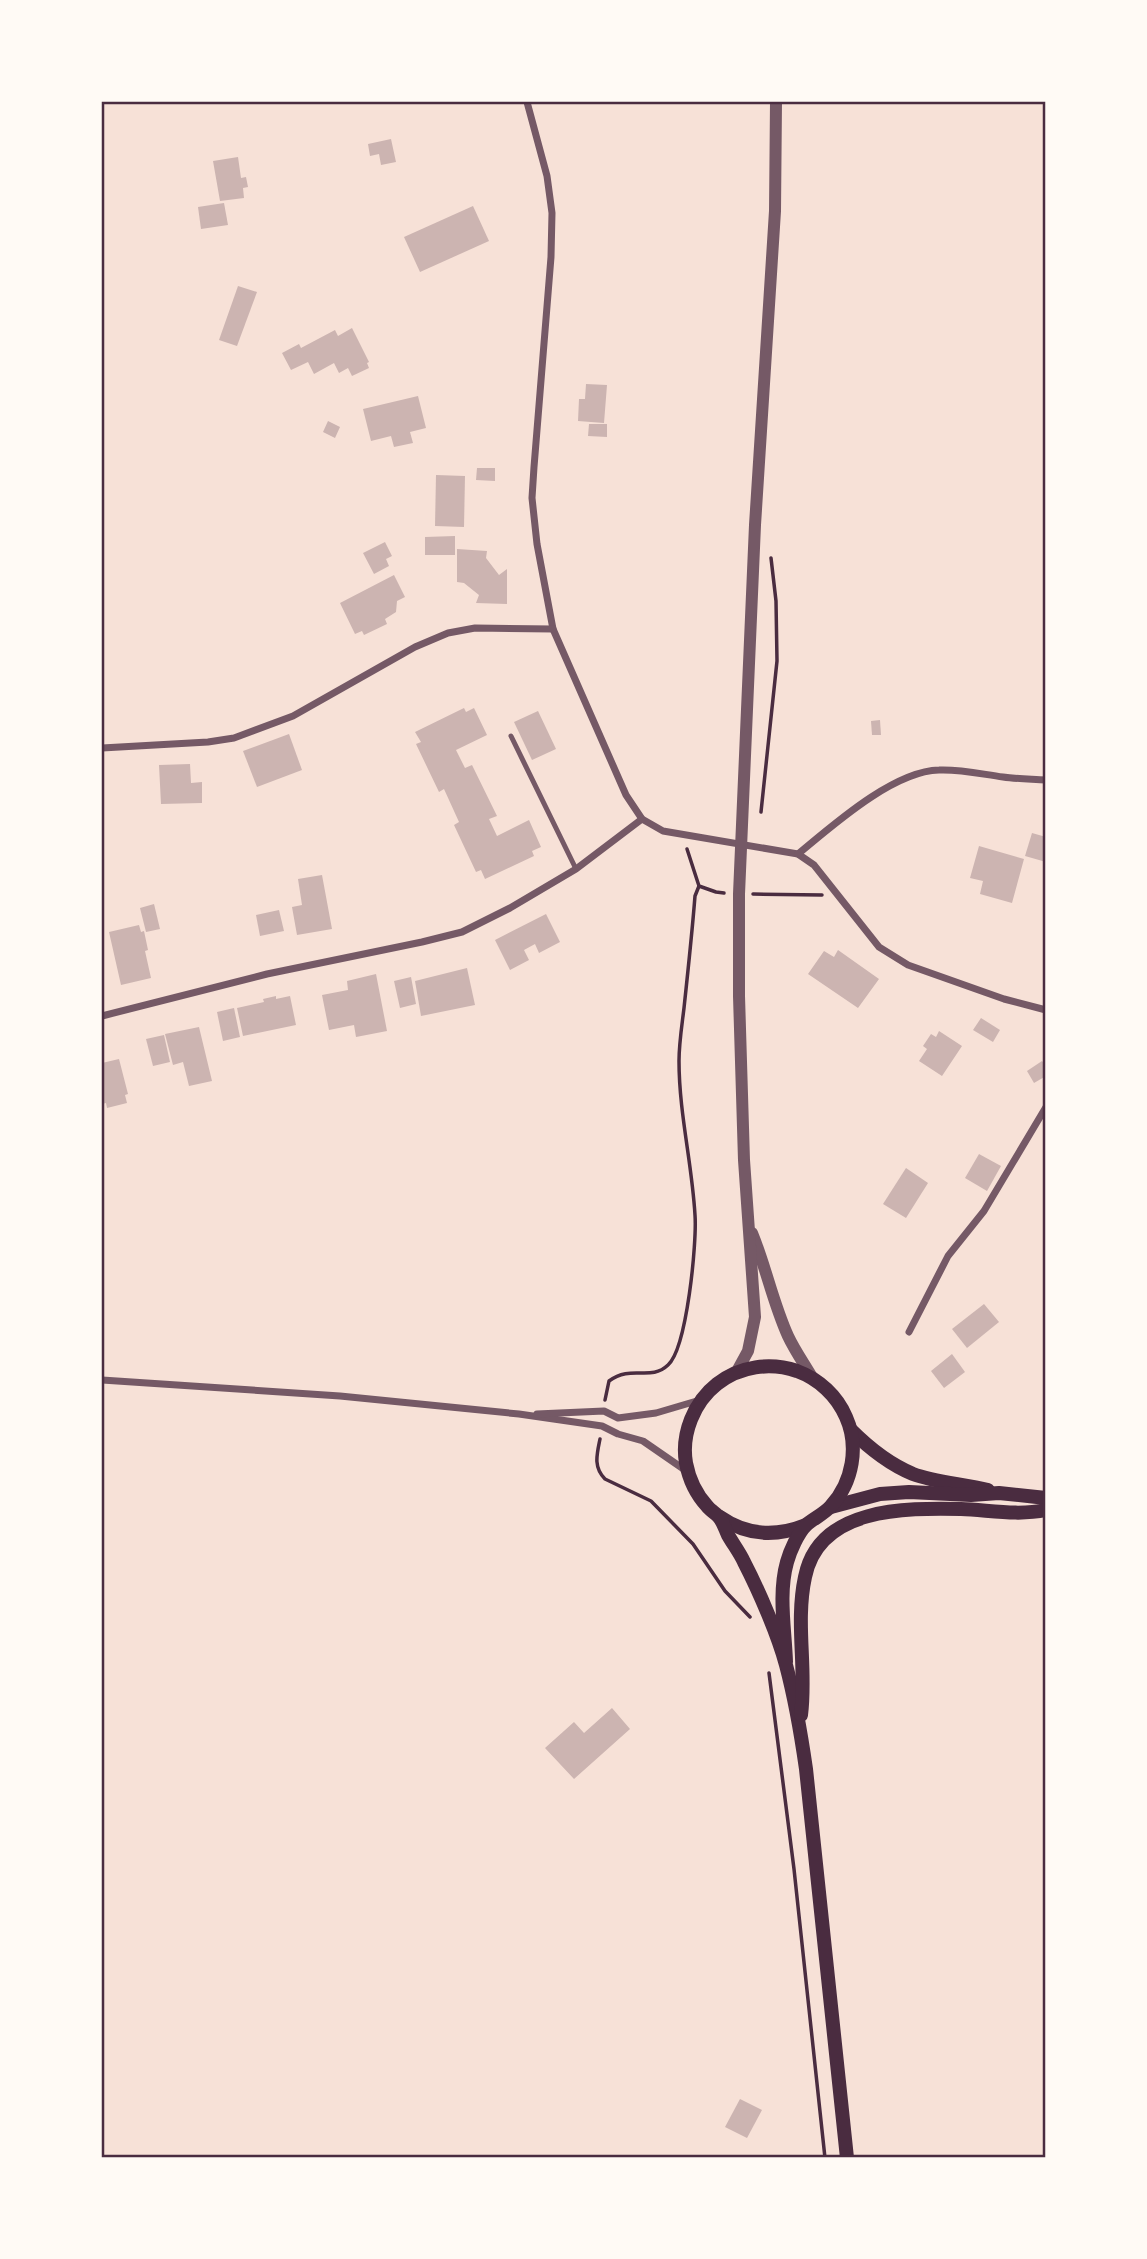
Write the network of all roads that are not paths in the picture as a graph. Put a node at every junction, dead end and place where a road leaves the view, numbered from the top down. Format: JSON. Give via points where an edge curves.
{"nodes":[{"id":1,"x":527,"y":102,"type":"edge"},
{"id":2,"x":776,"y":102,"type":"edge"},
{"id":3,"x":553,"y":629,"type":"junction"},
{"id":4,"x":511,"y":736,"type":"dead end"},
{"id":5,"x":102,"y":748,"type":"edge"},
{"id":6,"x":1045,"y":780,"type":"edge"},
{"id":7,"x":642,"y":819,"type":"junction"},
{"id":8,"x":741,"y":844,"type":"junction"},
{"id":9,"x":798,"y":854,"type":"junction"},
{"id":10,"x":576,"y":869,"type":"junction"},
{"id":11,"x":1045,"y":1010,"type":"edge"},
{"id":12,"x":102,"y":1016,"type":"edge"},
{"id":13,"x":1045,"y":1107,"type":"edge"},
{"id":14,"x":750,"y":1230,"type":"junction"},
{"id":15,"x":909,"y":1332,"type":"dead end"},
{"id":16,"x":736,"y":1373,"type":"junction"},
{"id":17,"x":813,"y":1379,"type":"junction"},
{"id":18,"x":102,"y":1380,"type":"edge"},
{"id":19,"x":702,"y":1400,"type":"junction"},
{"id":20,"x":519,"y":1414,"type":"junction"},
{"id":21,"x":850,"y":1430,"type":"junction"},
{"id":22,"x":688,"y":1472,"type":"junction"},
{"id":23,"x":999,"y":1493,"type":"junction"},
{"id":24,"x":1045,"y":1498,"type":"edge"},
{"id":25,"x":831,"y":1507,"type":"junction"},
{"id":26,"x":1045,"y":1510,"type":"edge"},
{"id":27,"x":719,"y":1517,"type":"junction"},
{"id":28,"x":807,"y":1525,"type":"junction"},
{"id":29,"x":786,"y":1662,"type":"junction"},
{"id":30,"x":800,"y":1727,"type":"junction"},
{"id":31,"x":847,"y":2158,"type":"edge"}],
"edges":[{"from":1,"to":3,"type":"street","via":[[545,164],[552,213],[533,498]]},
{"from":2,"to":8,"type":"street","via":[[775,211]]},
{"from":3,"to":5,"type":"street","via":[[475,628],[449,633],[293,716],[234,738]]},
{"from":3,"to":7,"type":"street","via":[[626,795]]},
{"from":4,"to":10,"type":"lane"},
{"from":6,"to":9,"type":"street","via":[[935,769],[910,776],[857,805]]},
{"from":7,"to":8,"type":"street","via":[[663,831]]},
{"from":7,"to":10,"type":"street"},
{"from":8,"to":9,"type":"street"},
{"from":8,"to":14,"type":"street","via":[[739,996]]},
{"from":9,"to":11,"type":"street","via":[[814,865],[879,947],[908,965]]},
{"from":10,"to":12,"type":"street","via":[[462,932]]},
{"from":13,"to":15,"type":"street","via":[[984,1211],[948,1256]]},
{"from":14,"to":16,"type":"street","via":[[755,1317],[748,1351]]},
{"from":14,"to":17,"type":"street","via":[[789,1338]]},
{"from":16,"to":17,"type":"main road","via":[[775,1366]]},
{"from":16,"to":19,"type":"main road"},
{"from":17,"to":21,"type":"main road","via":[[838,1402]]},
{"from":18,"to":20,"type":"street"},
{"from":19,"to":20,"type":"street","via":[[618,1418],[604,1411]]},
{"from":19,"to":22,"type":"main road","via":[[687,1434]]},
{"from":20,"to":22,"type":"street","via":[[602,1426],[643,1441]]},
{"from":21,"to":23,"type":"main road","via":[[886,1460],[914,1474]]},
{"from":21,"to":25,"type":"main road","via":[[851,1468]]},
{"from":22,"to":27,"type":"main road","via":[[698,1494]]},
{"from":23,"to":24,"type":"main road"},
{"from":23,"to":25,"type":"main road","via":[[880,1494]]},
{"from":25,"to":28,"type":"main road"},
{"from":26,"to":30,"type":"main road","via":[[896,1510],[833,1531],[810,1559],[805,1576]]},
{"from":27,"to":28,"type":"main road","via":[[762,1533]]},
{"from":27,"to":29,"type":"main road","via":[[744,1561]]},
{"from":28,"to":29,"type":"main road","via":[[787,1562],[783,1590]]},
{"from":29,"to":30,"type":"main road"},
{"from":30,"to":31,"type":"main road"}]}
